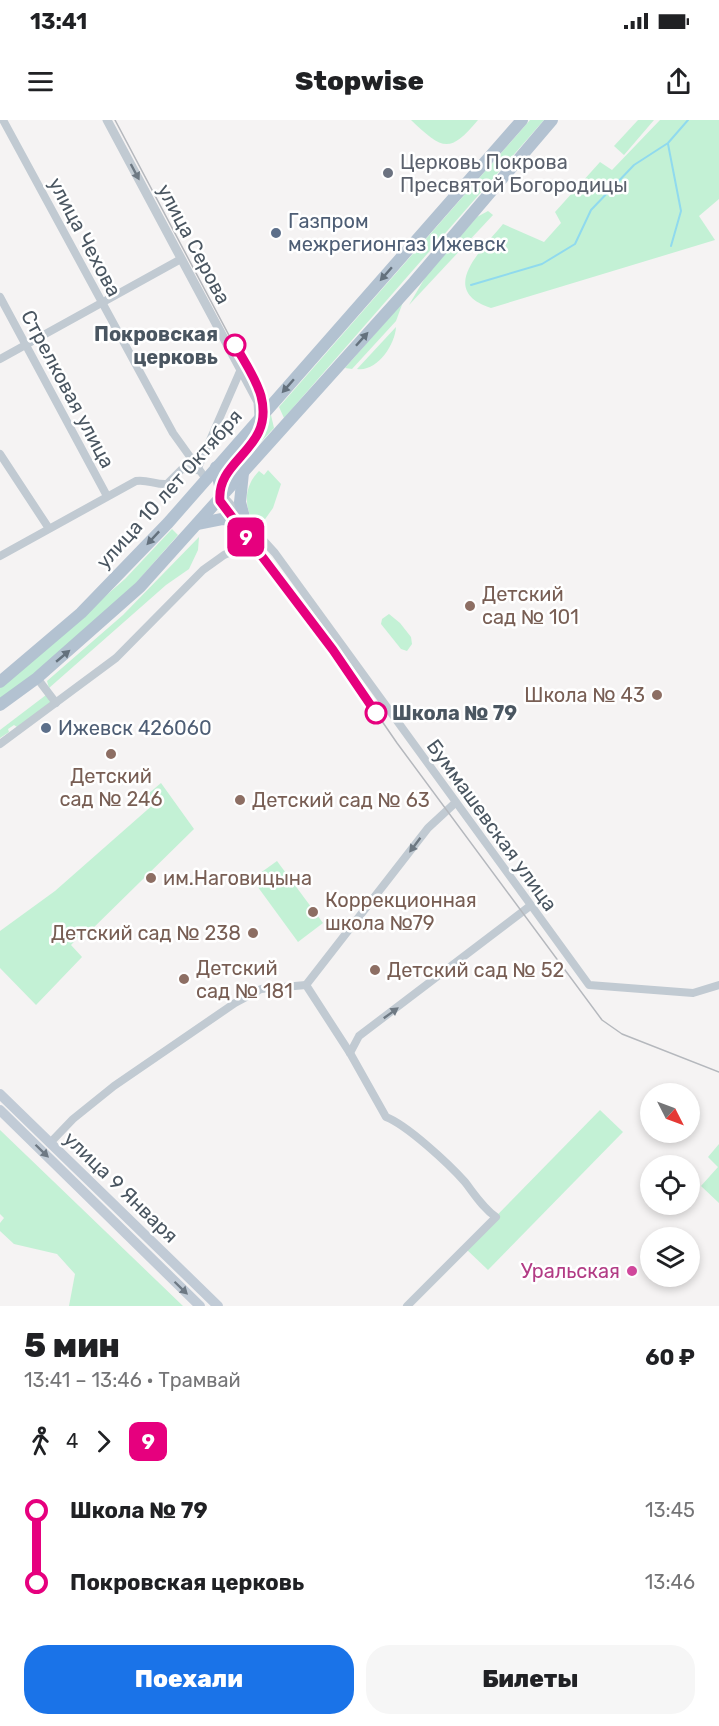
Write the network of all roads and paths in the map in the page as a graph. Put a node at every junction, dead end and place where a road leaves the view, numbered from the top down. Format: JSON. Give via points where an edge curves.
{"nodes":[{"id":1,"x":3,"y":120,"type":"edge"},
{"id":2,"x":107,"y":120,"type":"edge"},
{"id":3,"x":522,"y":120,"type":"edge"},
{"id":4,"x":552,"y":120,"type":"edge"},
{"id":5,"x":181,"y":258,"type":"junction"},
{"id":6,"x":0,"y":297,"type":"edge"},
{"id":7,"x":102,"y":302,"type":"junction"},
{"id":8,"x":27,"y":345,"type":"junction"},
{"id":9,"x":0,"y":359,"type":"edge"},
{"id":10,"x":241,"y":369,"type":"junction"},
{"id":11,"x":259,"y":419,"type":"junction"},
{"id":12,"x":0,"y":454,"type":"edge"},
{"id":13,"x":216,"y":468,"type":"junction"},
{"id":14,"x":197,"y":470,"type":"junction"},
{"id":15,"x":243,"y":472,"type":"junction"},
{"id":16,"x":206,"y":479,"type":"junction"},
{"id":17,"x":222,"y":495,"type":"junction"},
{"id":18,"x":107,"y":496,"type":"junction"},
{"id":19,"x":245,"y":521,"type":"junction"},
{"id":20,"x":168,"y":523,"type":"junction"},
{"id":21,"x":197,"y":524,"type":"junction"},
{"id":22,"x":48,"y":527,"type":"junction"},
{"id":23,"x":261,"y":539,"type":"junction"},
{"id":24,"x":180,"y":543,"type":"junction"},
{"id":25,"x":0,"y":556,"type":"edge"},
{"id":26,"x":37,"y":678,"type":"junction"},
{"id":27,"x":0,"y":682,"type":"edge"},
{"id":28,"x":56,"y":703,"type":"junction"},
{"id":29,"x":0,"y":705,"type":"edge"},
{"id":30,"x":0,"y":744,"type":"edge"},
{"id":31,"x":455,"y":803,"type":"junction"},
{"id":32,"x":530,"y":906,"type":"junction"},
{"id":33,"x":306,"y":985,"type":"junction"},
{"id":34,"x":719,"y":986,"type":"edge"},
{"id":35,"x":350,"y":1053,"type":"junction"},
{"id":36,"x":0,"y":1094,"type":"edge"},
{"id":37,"x":0,"y":1110,"type":"edge"},
{"id":38,"x":18,"y":1112,"type":"junction"},
{"id":39,"x":5,"y":1121,"type":"edge"},
{"id":40,"x":50,"y":1143,"type":"junction"},
{"id":41,"x":200,"y":1306,"type":"edge"},
{"id":42,"x":218,"y":1306,"type":"edge"},
{"id":43,"x":407,"y":1306,"type":"edge"}],
"edges":[{"from":1,"to":7,"type":"street","name":"улица Чехова"},
{"from":2,"to":5,"type":"street","name":"улица Серова","one_way":true},
{"from":3,"to":11,"type":"main road","name":"улица 10 лет Октября","one_way":true},
{"from":15,"to":4,"type":"main road","one_way":true,"via":[[414,282]]},
{"from":5,"to":7,"type":"street"},
{"from":5,"to":10,"type":"street","name":"улица Серова"},
{"from":6,"to":8,"type":"street","name":"Стрелковая улица"},
{"from":7,"to":8,"type":"street"},
{"from":7,"to":14,"type":"street","name":"улица Чехова"},
{"from":8,"to":9,"type":"street"},
{"from":8,"to":18,"type":"street","name":"Стрелковая улица"},
{"from":10,"to":11,"type":"street","name":"улица Серова","via":[[258,402]]},
{"from":10,"to":14,"type":"street"},
{"from":11,"to":13,"type":"main road","name":"улица 10 лет Октября"},
{"from":12,"to":22,"type":"street"},
{"from":13,"to":16,"type":"main road","name":"улица 10 лет Октября"},
{"from":13,"to":17,"type":"main road"},
{"from":14,"to":16,"type":"street","name":"улица Чехова"},
{"from":14,"to":18,"type":"street","via":[[182,469],[167,484],[136,481]]},
{"from":15,"to":17,"type":"main road"},
{"from":15,"to":19,"type":"main road","via":[[240,502]]},
{"from":16,"to":20,"type":"main road","name":"улица 10 лет Октября"},
{"from":17,"to":19,"type":"street","name":"Буммашевская улица"},
{"from":17,"to":21,"type":"main road"},
{"from":18,"to":22,"type":"street"},
{"from":19,"to":21,"type":"main road","via":[[222,519]]},
{"from":19,"to":23,"type":"street","name":"Буммашевская улица"},
{"from":20,"to":24,"type":"main road","via":[[179,528]]},
{"from":20,"to":27,"type":"main road","name":"улица 10 лет Октября","one_way":true,"via":[[81,613]]},
{"from":21,"to":24,"type":"main road"},
{"from":22,"to":25,"type":"street"},
{"from":23,"to":28,"type":"street","via":[[224,555],[204,570],[116,657]]},
{"from":23,"to":31,"type":"street","name":"Буммашевская улица"},
{"from":26,"to":24,"type":"main road","one_way":true,"via":[[140,587]]},
{"from":26,"to":28,"type":"street"},
{"from":26,"to":29,"type":"main road"},
{"from":28,"to":30,"type":"street"},
{"from":31,"to":32,"type":"street","name":"Буммашевская улица"},
{"from":31,"to":33,"type":"street","one_way":true,"via":[[428,828]]},
{"from":32,"to":34,"type":"street","name":"Буммашевская улица","via":[[589,985],[693,993]]},
{"from":35,"to":32,"type":"street","one_way":true,"via":[[359,1036]]},
{"from":33,"to":35,"type":"street"},
{"from":33,"to":40,"type":"street","via":[[261,989],[235,1003],[114,1086]]},
{"from":35,"to":43,"type":"street","via":[[386,1117],[416,1135],[496,1217]]},
{"from":36,"to":38,"type":"main road","name":"улица 9 Января"},
{"from":37,"to":38,"type":"street"},
{"from":37,"to":39,"type":"main road","name":"улица 9 Января"},
{"from":38,"to":40,"type":"main road","name":"улица 9 Января"},
{"from":39,"to":41,"type":"main road","name":"улица 9 Января","one_way":true},
{"from":40,"to":42,"type":"main road","name":"улица 9 Января"}]}
